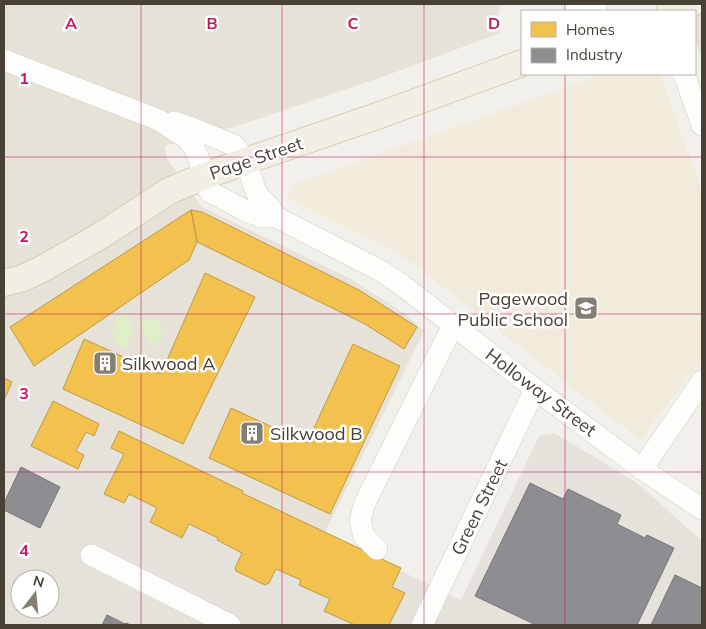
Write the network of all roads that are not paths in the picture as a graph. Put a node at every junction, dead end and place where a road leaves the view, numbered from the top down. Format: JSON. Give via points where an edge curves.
{"nodes":[{"id":1,"x":573,"y":4,"type":"edge"},
{"id":2,"x":692,"y":4,"type":"edge"},
{"id":3,"x":594,"y":10,"type":"edge"},
{"id":4,"x":673,"y":10,"type":"edge"},
{"id":5,"x":4,"y":60,"type":"edge"},
{"id":6,"x":521,"y":63,"type":"edge"},
{"id":7,"x":684,"y":75,"type":"edge"},
{"id":8,"x":159,"y":120,"type":"junction"},
{"id":9,"x":702,"y":125,"type":"edge"},
{"id":10,"x":246,"y":161,"type":"junction"},
{"id":11,"x":202,"y":177,"type":"junction"},
{"id":12,"x":276,"y":217,"type":"junction"},
{"id":13,"x":4,"y":283,"type":"edge"},
{"id":14,"x":454,"y":326,"type":"junction"},
{"id":15,"x":702,"y":381,"type":"edge"},
{"id":16,"x":535,"y":389,"type":"junction"},
{"id":17,"x":642,"y":469,"type":"junction"},
{"id":18,"x":702,"y":509,"type":"edge"},
{"id":19,"x":378,"y":549,"type":"dead end"},
{"id":20,"x":91,"y":555,"type":"dead end"},
{"id":21,"x":230,"y":625,"type":"edge"},
{"id":22,"x":422,"y":625,"type":"edge"}],
"edges":[{"from":1,"to":3,"type":"street"},
{"from":2,"to":4,"type":"main road"},
{"from":5,"to":8,"type":"street","name":"Holloway Street"},
{"from":6,"to":10,"type":"main road","name":"Page Street"},
{"from":7,"to":9,"type":"street"},
{"from":8,"to":10,"type":"street","name":"Holloway Street","via":[[184,125],[234,145]]},
{"from":8,"to":11,"type":"street","name":"Holloway Street","via":[[188,139],[199,159]]},
{"from":10,"to":11,"type":"main road","name":"Page Street"},
{"from":10,"to":12,"type":"street","name":"Holloway Street","via":[[256,192]]},
{"from":11,"to":12,"type":"street","name":"Holloway Street","via":[[210,192],[220,198],[262,217]]},
{"from":11,"to":13,"type":"main road","name":"Page Street","via":[[169,191],[42,269]]},
{"from":12,"to":14,"type":"street","name":"Holloway Street","via":[[383,272]]},
{"from":14,"to":16,"type":"street","name":"Holloway Street"},
{"from":14,"to":19,"type":"street","via":[[364,505],[360,522],[364,536]]},
{"from":15,"to":17,"type":"street"},
{"from":16,"to":17,"type":"street","name":"Holloway Street"},
{"from":16,"to":22,"type":"street","name":"Green Street"},
{"from":17,"to":18,"type":"street","name":"Holloway Street"},
{"from":20,"to":21,"type":"street"}]}
